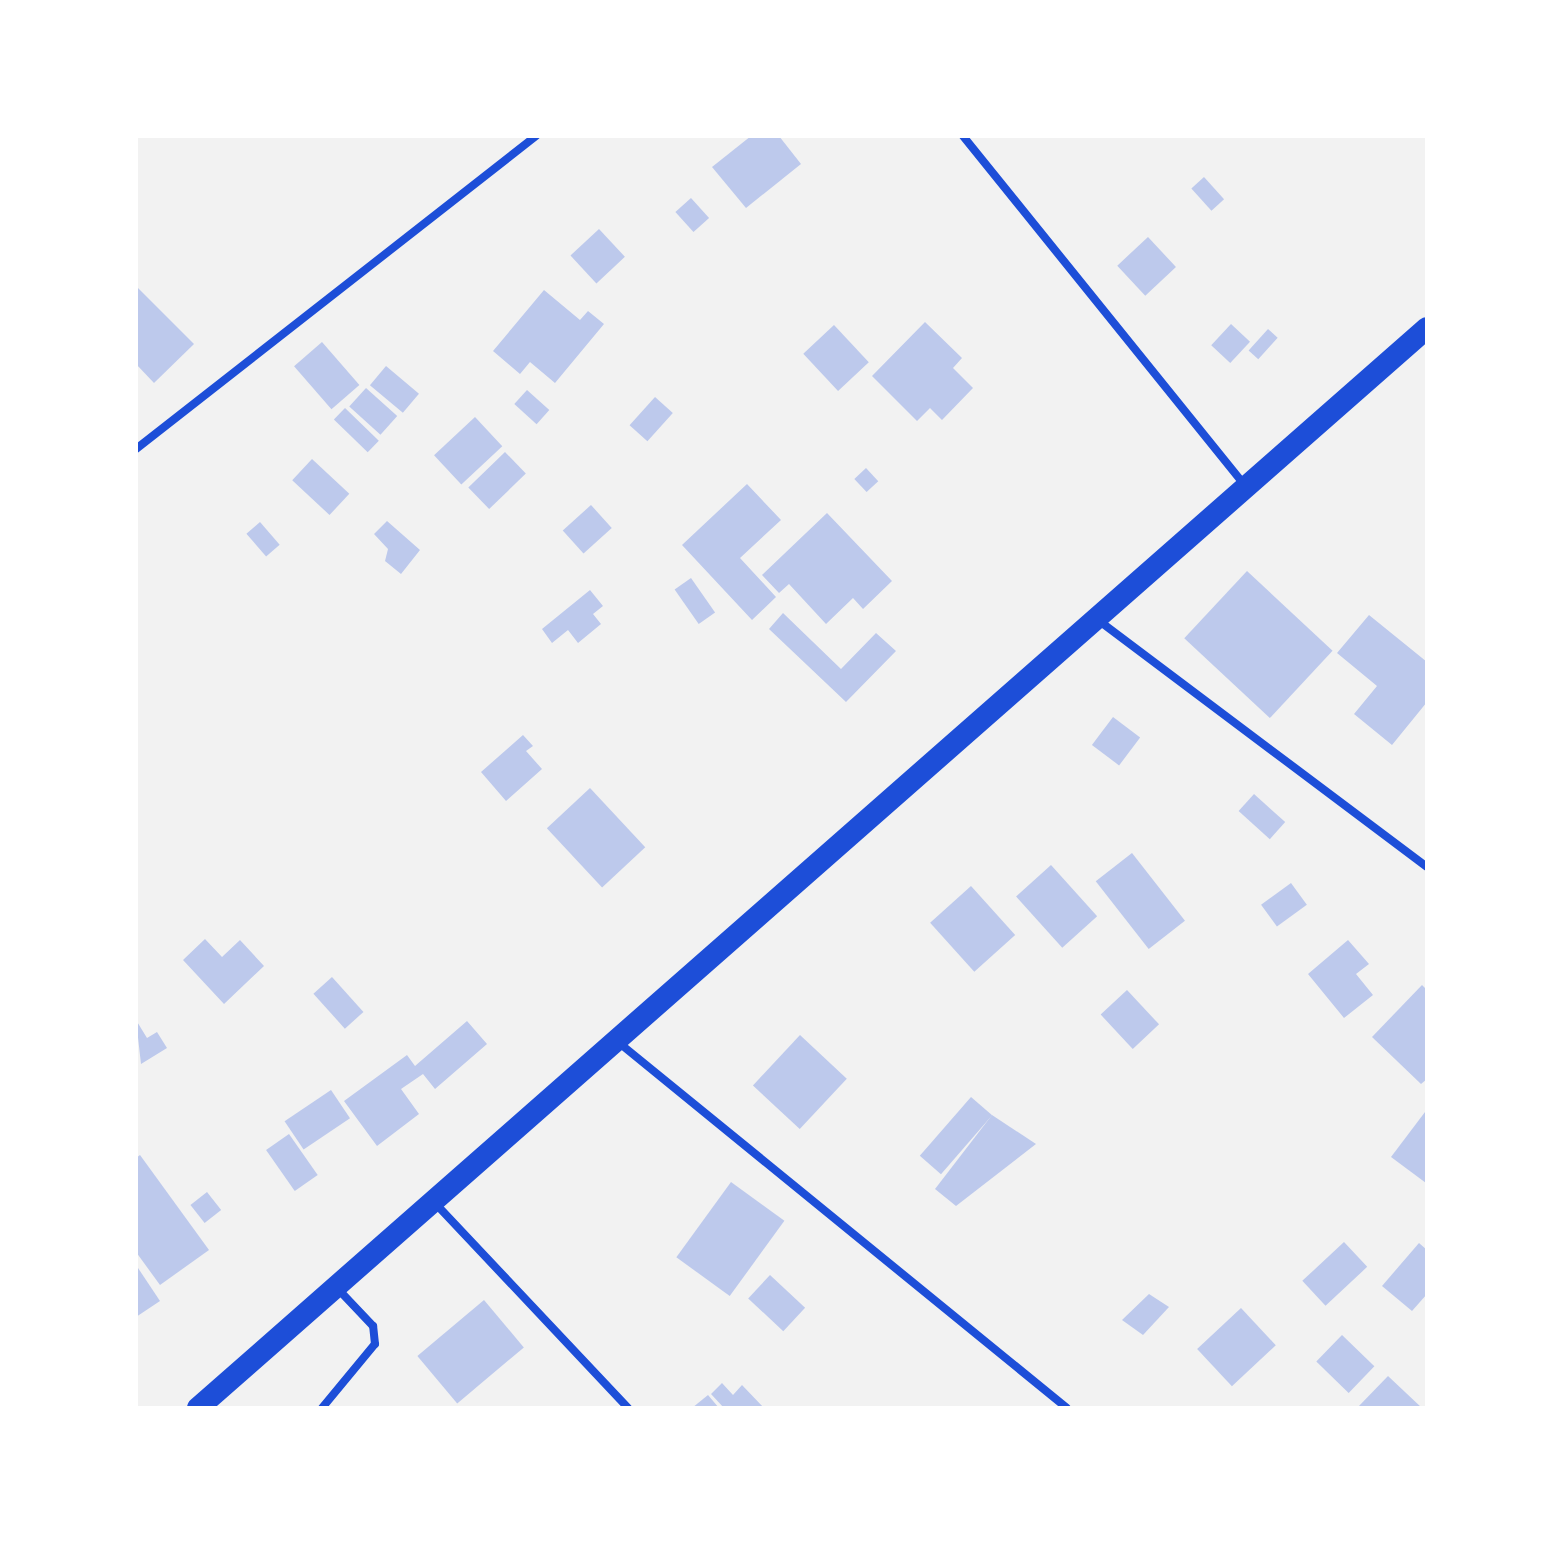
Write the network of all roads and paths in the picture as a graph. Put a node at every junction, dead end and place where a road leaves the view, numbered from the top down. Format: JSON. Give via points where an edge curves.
{"nodes":[{"id":1,"x":536,"y":136,"type":"edge"},
{"id":2,"x":963,"y":136,"type":"edge"},
{"id":3,"x":1427,"y":328,"type":"edge"},
{"id":4,"x":136,"y":449,"type":"edge"},
{"id":5,"x":1245,"y":487,"type":"junction"},
{"id":6,"x":1094,"y":617,"type":"junction"},
{"id":7,"x":1427,"y":867,"type":"edge"},
{"id":8,"x":614,"y":1039,"type":"junction"},
{"id":9,"x":432,"y":1200,"type":"junction"},
{"id":10,"x":338,"y":1289,"type":"junction"},
{"id":11,"x":198,"y":1408,"type":"edge"},
{"id":12,"x":322,"y":1408,"type":"edge"},
{"id":13,"x":628,"y":1408,"type":"edge"},
{"id":14,"x":1067,"y":1408,"type":"edge"}],
"edges":[{"from":1,"to":4,"type":"street"},
{"from":2,"to":5,"type":"street"},
{"from":3,"to":5,"type":"highway"},
{"from":5,"to":6,"type":"highway"},
{"from":6,"to":7,"type":"street"},
{"from":6,"to":8,"type":"highway"},
{"from":8,"to":9,"type":"highway"},
{"from":8,"to":14,"type":"street"},
{"from":9,"to":10,"type":"highway"},
{"from":9,"to":13,"type":"street"},
{"from":10,"to":11,"type":"highway"},
{"from":10,"to":12,"type":"street","via":[[373,1326],[375,1344]]}]}
